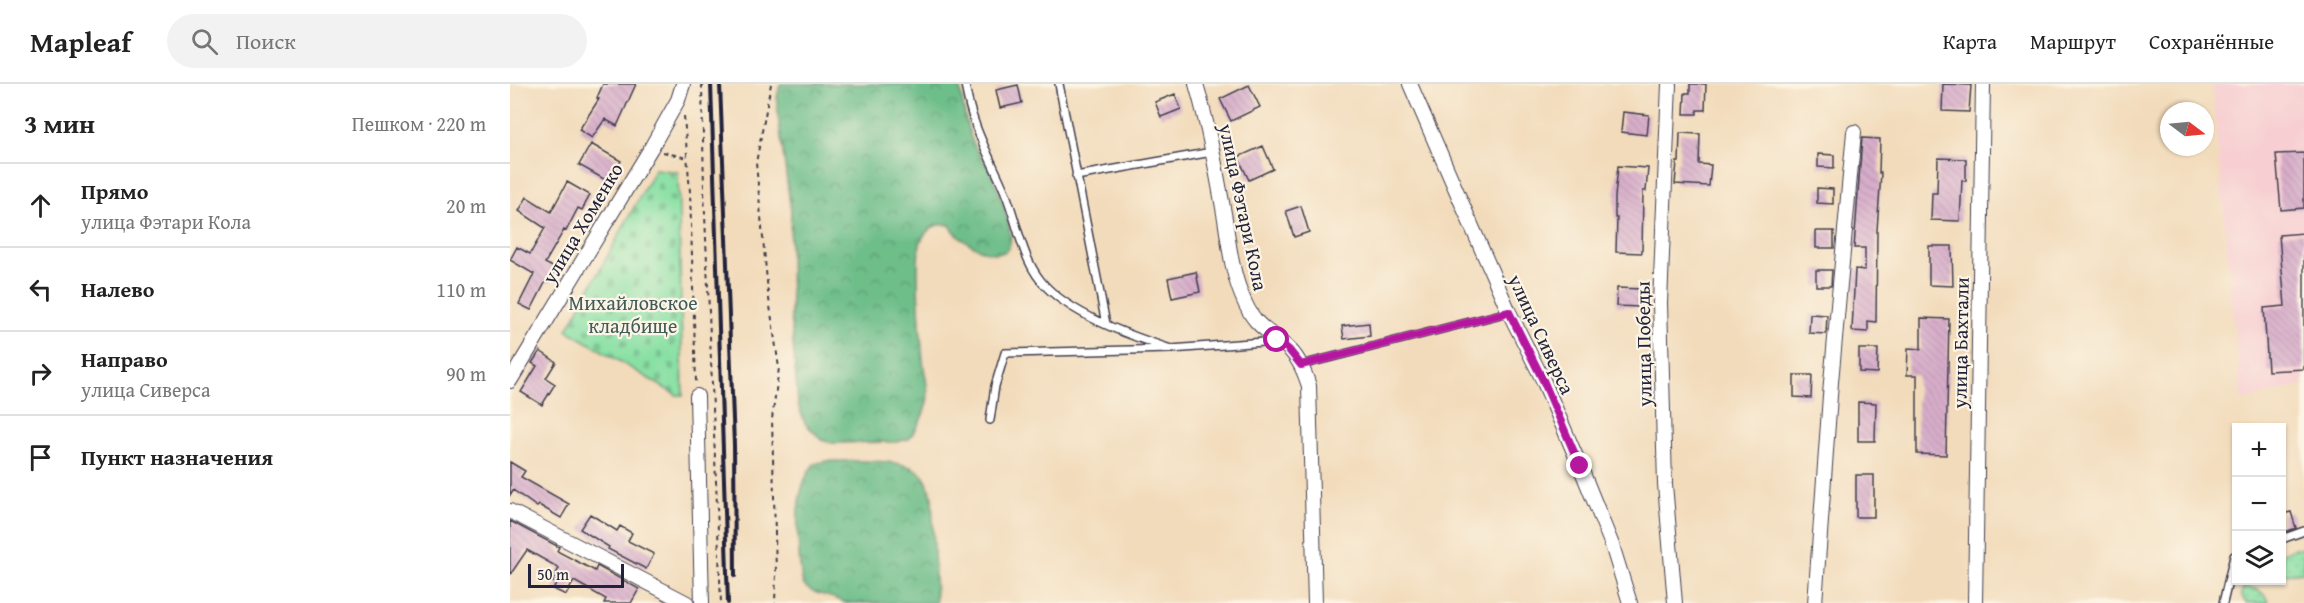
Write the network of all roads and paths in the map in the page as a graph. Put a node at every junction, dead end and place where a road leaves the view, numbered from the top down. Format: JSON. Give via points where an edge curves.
{"nodes":[{"id":1,"x":683,"y":84,"type":"edge"},
{"id":2,"x":702,"y":84,"type":"edge"},
{"id":3,"x":771,"y":84,"type":"edge"},
{"id":4,"x":965,"y":84,"type":"edge"},
{"id":5,"x":1059,"y":84,"type":"edge"},
{"id":6,"x":1196,"y":84,"type":"edge"},
{"id":7,"x":1410,"y":84,"type":"edge"},
{"id":8,"x":1669,"y":84,"type":"edge"},
{"id":9,"x":1983,"y":84,"type":"edge"},
{"id":10,"x":684,"y":110,"type":"dead end"},
{"id":11,"x":1854,"y":132,"type":"dead end"},
{"id":12,"x":651,"y":148,"type":"junction"},
{"id":13,"x":1212,"y":153,"type":"junction"},
{"id":14,"x":687,"y":158,"type":"junction"},
{"id":15,"x":1076,"y":176,"type":"junction"},
{"id":16,"x":1509,"y":312,"type":"junction"},
{"id":17,"x":1106,"y":324,"type":"junction"},
{"id":18,"x":1277,"y":340,"type":"junction"},
{"id":19,"x":1170,"y":349,"type":"junction"},
{"id":20,"x":1301,"y":365,"type":"junction"},
{"id":21,"x":510,"y":381,"type":"edge"},
{"id":22,"x":697,"y":396,"type":"joint"},
{"id":23,"x":990,"y":420,"type":"dead end"},
{"id":24,"x":510,"y":511,"type":"edge"},
{"id":25,"x":2304,"y":531,"type":"edge"},
{"id":26,"x":2286,"y":538,"type":"edge"},
{"id":27,"x":2232,"y":565,"type":"edge"},
{"id":28,"x":687,"y":603,"type":"edge"},
{"id":29,"x":702,"y":603,"type":"edge"},
{"id":30,"x":721,"y":603,"type":"edge"},
{"id":31,"x":775,"y":603,"type":"edge"},
{"id":32,"x":1315,"y":603,"type":"edge"},
{"id":33,"x":1630,"y":603,"type":"edge"},
{"id":34,"x":1675,"y":603,"type":"edge"},
{"id":35,"x":1815,"y":603,"type":"edge"},
{"id":36,"x":1975,"y":603,"type":"edge"},
{"id":37,"x":2223,"y":603,"type":"edge"}],
"edges":[{"from":1,"to":12,"type":"street","name":"улица Хоменко"},
{"from":2,"to":30,"type":"path"},
{"from":3,"to":31,"type":"path","via":[[756,163],[779,368],[772,419]]},
{"from":4,"to":17,"type":"lane","via":[[985,153],[1041,281],[1076,309]]},
{"from":5,"to":15,"type":"lane"},
{"from":6,"to":13,"type":"street","name":"улица Фэтари Кола"},
{"from":7,"to":16,"type":"street","name":"улица Сиверса"},
{"from":8,"to":34,"type":"street","name":"улица Победы","via":[[1660,303],[1665,484]]},
{"from":9,"to":36,"type":"street","name":"улица Бахтали"},
{"from":10,"to":14,"type":"path"},
{"from":11,"to":35,"type":"street"},
{"from":12,"to":14,"type":"path"},
{"from":12,"to":21,"type":"street","name":"улица Хоменко"},
{"from":13,"to":15,"type":"lane"},
{"from":13,"to":18,"type":"street","name":"улица Фэтари Кола","via":[[1240,293],[1250,315]]},
{"from":14,"to":22,"type":"path"},
{"from":15,"to":17,"type":"lane"},
{"from":16,"to":20,"type":"lane"},
{"from":16,"to":33,"type":"street","name":"улица Сиверса","via":[[1580,466]]},
{"from":17,"to":19,"type":"lane"},
{"from":18,"to":19,"type":"lane"},
{"from":18,"to":20,"type":"street","name":"улица Фэтари Кола"},
{"from":19,"to":23,"type":"lane","via":[[1005,353]]},
{"from":20,"to":32,"type":"street","name":"улица Фэтари Кола","via":[[1311,400]]},
{"from":22,"to":29,"type":"street"},
{"from":24,"to":28,"type":"street"},
{"from":25,"to":26,"type":"lane"},
{"from":27,"to":37,"type":"lane"}]}
